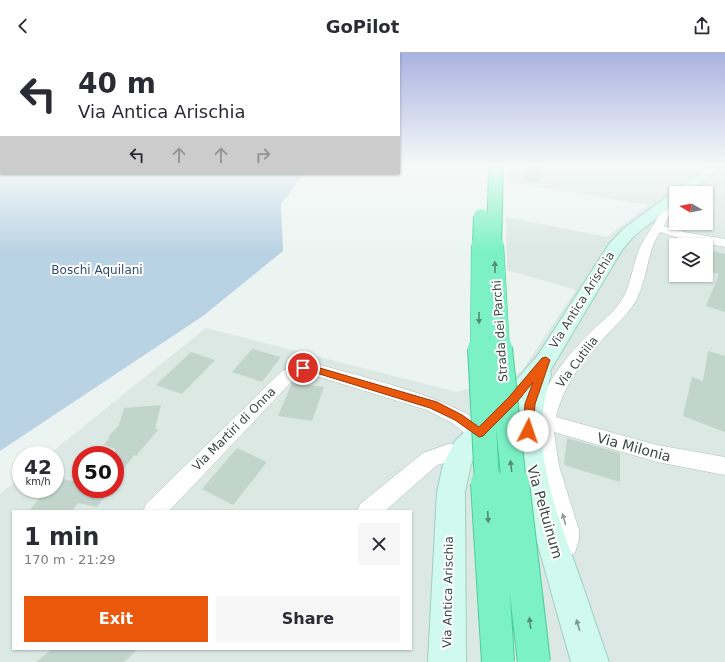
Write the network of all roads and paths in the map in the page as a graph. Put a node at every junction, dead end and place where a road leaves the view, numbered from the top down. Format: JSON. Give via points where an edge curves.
{"nodes":[{"id":1,"x":482,"y":195,"type":"edge"},
{"id":2,"x":495,"y":195,"type":"edge"},
{"id":3,"x":669,"y":201,"type":"edge"},
{"id":4,"x":661,"y":207,"type":"junction"},
{"id":5,"x":658,"y":228,"type":"junction"},
{"id":6,"x":725,"y":243,"type":"edge"},
{"id":7,"x":546,"y":360,"type":"junction"},
{"id":8,"x":545,"y":421,"type":"junction"},
{"id":9,"x":479,"y":433,"type":"junction"},
{"id":10,"x":459,"y":459,"type":"junction"},
{"id":11,"x":725,"y":466,"type":"edge"},
{"id":12,"x":532,"y":472,"type":"junction"},
{"id":13,"x":155,"y":510,"type":"edge"},
{"id":14,"x":369,"y":510,"type":"edge"},
{"id":15,"x":554,"y":549,"type":"junction"},
{"id":16,"x":447,"y":662,"type":"edge"},
{"id":17,"x":498,"y":662,"type":"edge"},
{"id":18,"x":534,"y":662,"type":"edge"},
{"id":19,"x":590,"y":662,"type":"edge"}],
"edges":[{"from":1,"to":17,"type":"highway","name":"Strada dei Parchi","one_way":true,"bridge":true,"via":[[479,333]]},
{"from":18,"to":2,"type":"highway","name":"Strada dei Parchi","one_way":true,"bridge":true,"via":[[509,445],[496,291]]},
{"from":3,"to":4,"type":"main road","name":"Via Antica Arischia"},
{"from":4,"to":5,"type":"street","name":"Via Cutilia","via":[[665,213]]},
{"from":4,"to":7,"type":"main road","name":"Via Antica Arischia","via":[[628,233],[615,248]]},
{"from":5,"to":6,"type":"street"},
{"from":5,"to":8,"type":"street","name":"Via Cutilia","via":[[647,244],[630,298],[568,371],[553,397]]},
{"from":7,"to":9,"type":"main road","name":"Via Antica Arischia","via":[[513,400]]},
{"from":7,"to":12,"type":"main road","name":"Via Peltuinum","via":[[530,404],[528,431]]},
{"from":8,"to":11,"type":"street","name":"Via Milonia","via":[[665,455]]},
{"from":15,"to":8,"type":"street","name":"Via Cutilia","one_way":true,"via":[[566,545],[568,538],[546,454]]},
{"from":9,"to":10,"type":"main road","name":"Via Antica Arischia","via":[[468,444]]},
{"from":9,"to":12,"type":"main road","via":[[500,433],[519,443],[526,451]]},
{"from":9,"to":13,"type":"street","name":"Via Martiri di Onna","via":[[433,405],[313,369],[299,369],[288,375]]},
{"from":10,"to":12,"type":"main road","via":[[461,472],[468,479],[495,494],[508,495],[528,489]]},
{"from":10,"to":14,"type":"street","via":[[448,453],[430,459]]},
{"from":10,"to":16,"type":"main road","name":"Via Antica Arischia","via":[[451,492]]},
{"from":12,"to":15,"type":"main road","name":"Via Peltuinum"},
{"from":19,"to":15,"type":"main road","name":"Via Peltuinum","one_way":true}]}
